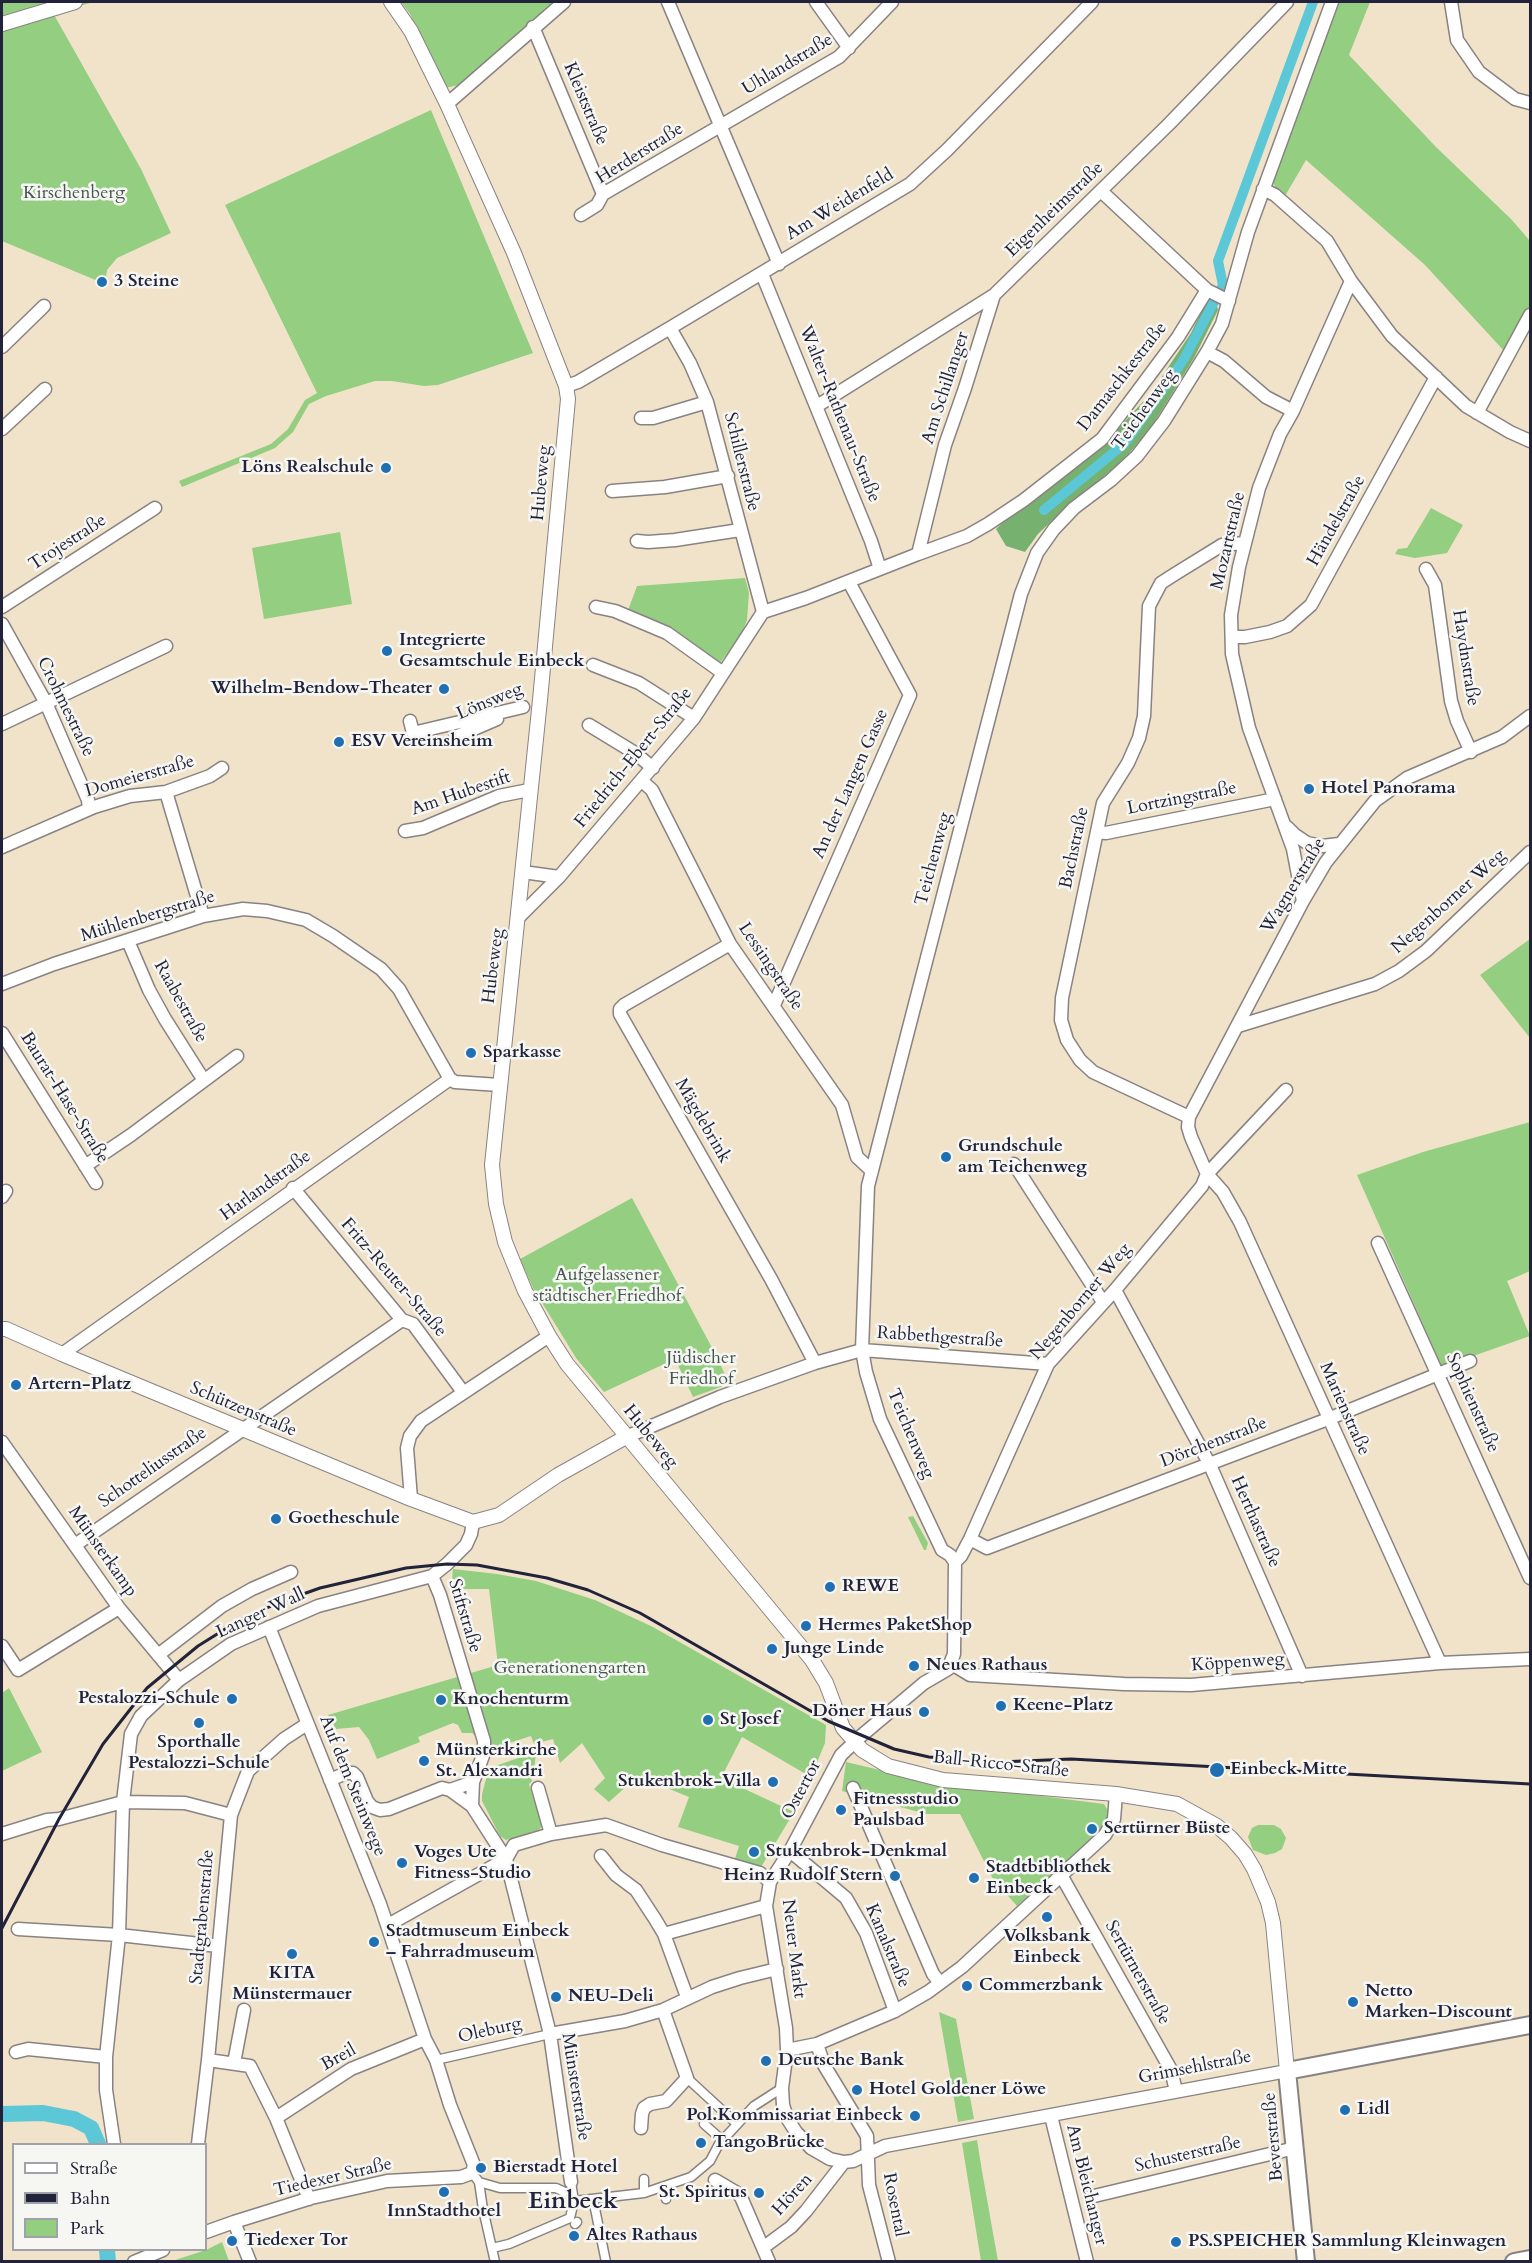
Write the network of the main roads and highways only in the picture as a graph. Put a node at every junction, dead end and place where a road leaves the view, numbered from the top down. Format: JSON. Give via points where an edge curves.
{"nodes":[{"id":1,"x":1530,"y":2025,"type":"edge"},
{"id":2,"x":1287,"y":2071,"type":"joint"},
{"id":3,"x":1530,"y":2259,"type":"edge"},
{"id":4,"x":1306,"y":2262,"type":"edge"},
{"id":5,"x":1514,"y":2262,"type":"edge"}],
"edges":[{"from":1,"to":2,"type":"main road","name":"Grimsehlstraße"},
{"from":2,"to":4,"type":"main road","name":"Beverstraße"},
{"from":3,"to":5,"type":"main road"}]}
